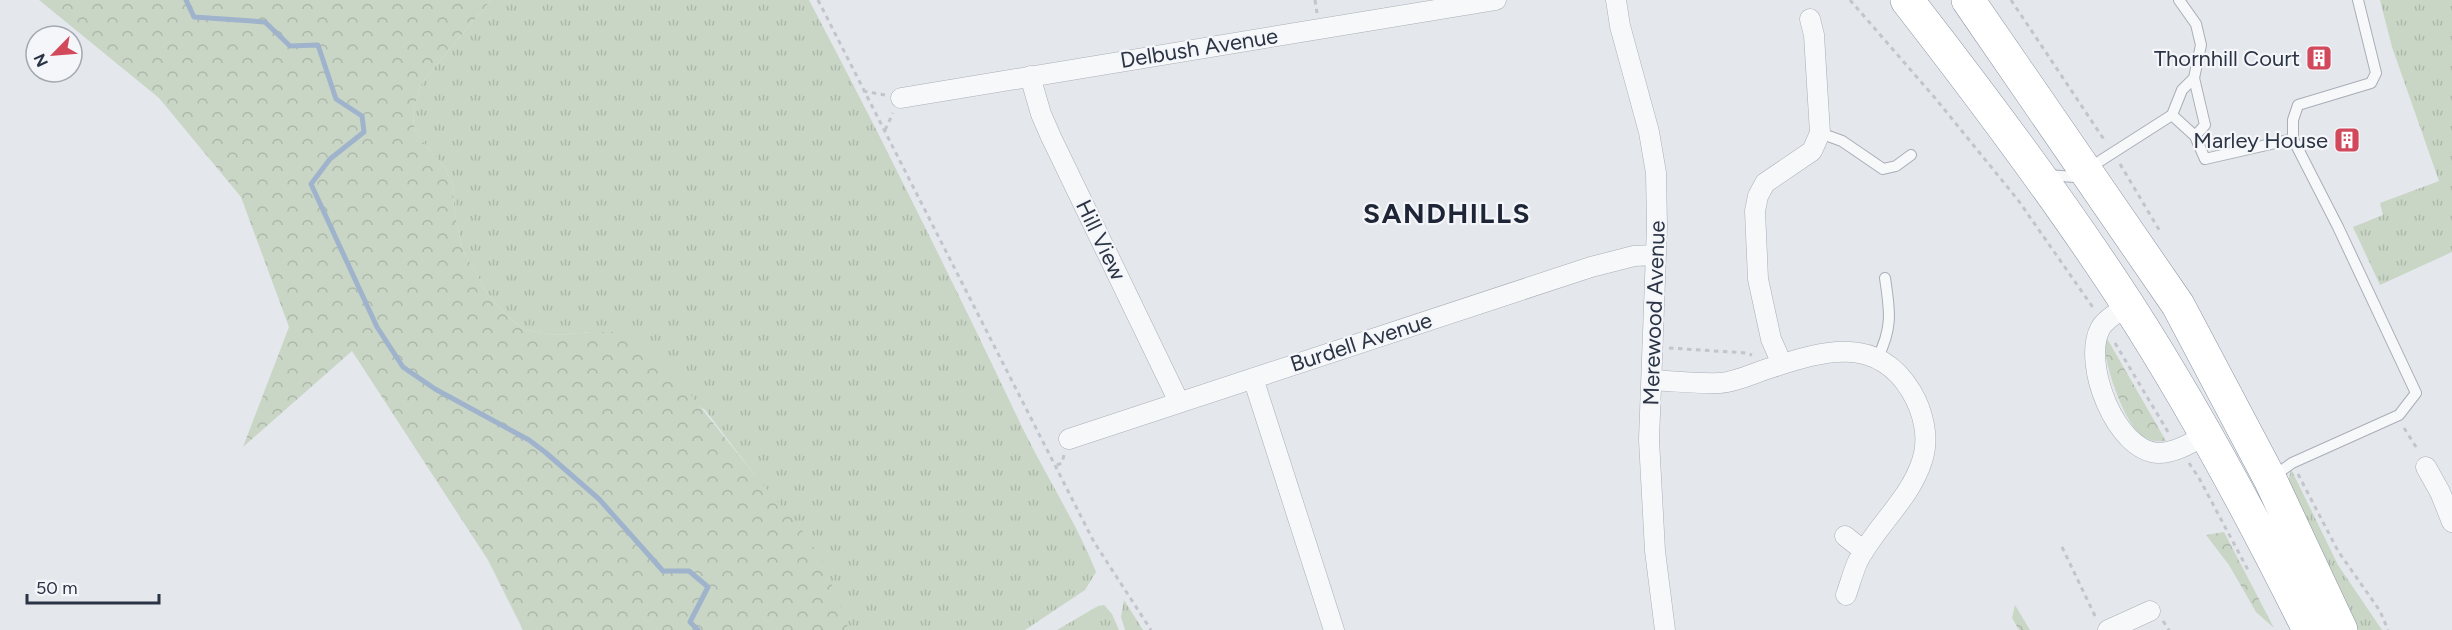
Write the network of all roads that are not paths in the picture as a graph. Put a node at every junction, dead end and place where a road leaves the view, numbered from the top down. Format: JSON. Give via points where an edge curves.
{"nodes":[{"id":1,"x":1497,"y":0,"type":"edge"},
{"id":2,"x":1616,"y":0,"type":"edge"},
{"id":3,"x":1907,"y":0,"type":"edge"},
{"id":4,"x":1968,"y":0,"type":"edge"},
{"id":5,"x":2179,"y":0,"type":"edge"},
{"id":6,"x":2358,"y":0,"type":"edge"},
{"id":7,"x":1810,"y":19,"type":"dead end"},
{"id":8,"x":1030,"y":76,"type":"junction"},
{"id":9,"x":2194,"y":78,"type":"junction"},
{"id":10,"x":901,"y":98,"type":"dead end"},
{"id":11,"x":2172,"y":115,"type":"junction"},
{"id":12,"x":1820,"y":133,"type":"junction"},
{"id":13,"x":2195,"y":136,"type":"junction"},
{"id":14,"x":2293,"y":140,"type":"junction"},
{"id":15,"x":1911,"y":154,"type":"dead end"},
{"id":16,"x":2085,"y":170,"type":"junction"},
{"id":17,"x":2038,"y":175,"type":"junction"},
{"id":18,"x":1655,"y":255,"type":"junction"},
{"id":19,"x":1886,"y":278,"type":"dead end"},
{"id":20,"x":2116,"y":315,"type":"junction"},
{"id":21,"x":1877,"y":359,"type":"junction"},
{"id":22,"x":1779,"y":365,"type":"junction"},
{"id":23,"x":1253,"y":378,"type":"junction"},
{"id":24,"x":1652,"y":380,"type":"junction"},
{"id":25,"x":1179,"y":402,"type":"junction"},
{"id":26,"x":1069,"y":439,"type":"dead end"},
{"id":27,"x":2192,"y":442,"type":"junction"},
{"id":28,"x":2426,"y":467,"type":"road end"},
{"id":29,"x":2285,"y":477,"type":"junction"},
{"id":30,"x":2451,"y":517,"type":"edge"},
{"id":31,"x":1845,"y":536,"type":"dead end"},
{"id":32,"x":1864,"y":551,"type":"junction"},
{"id":33,"x":1846,"y":595,"type":"dead end"},
{"id":34,"x":2150,"y":610,"type":"dead end"},
{"id":35,"x":2102,"y":625,"type":"edge"},
{"id":36,"x":2329,"y":626,"type":"edge"},
{"id":37,"x":1334,"y":630,"type":"edge"},
{"id":38,"x":1665,"y":630,"type":"edge"}],
"edges":[{"from":1,"to":8,"type":"street","name":"Delbush Avenue"},
{"from":2,"to":18,"type":"street","name":"Merewood Avenue","via":[[1653,154],[1657,193]]},
{"from":3,"to":17,"type":"highway"},
{"from":4,"to":16,"type":"highway"},
{"from":5,"to":9,"type":"lane","via":[[2196,24],[2201,45]]},
{"from":6,"to":14,"type":"lane","via":[[2376,73],[2372,83],[2298,105]]},
{"from":7,"to":12,"type":"street"},
{"from":8,"to":10,"type":"street","name":"Delbush Avenue"},
{"from":8,"to":25,"type":"street","name":"Hill View","via":[[1051,137]]},
{"from":9,"to":11,"type":"lane","via":[[2182,90]]},
{"from":9,"to":13,"type":"lane","via":[[2205,125]]},
{"from":11,"to":13,"type":"lane"},
{"from":11,"to":16,"type":"lane"},
{"from":12,"to":15,"type":"lane","via":[[1842,141],[1883,169],[1896,166]]},
{"from":12,"to":22,"type":"street","via":[[1812,151],[1765,183],[1755,211],[1758,279]]},
{"from":13,"to":14,"type":"lane","via":[[2205,159]]},
{"from":14,"to":29,"type":"lane","via":[[2416,393],[2399,415],[2292,463]]},
{"from":16,"to":17,"type":"lane","via":[[2074,177]]},
{"from":16,"to":29,"type":"highway","via":[[2178,305]]},
{"from":17,"to":20,"type":"highway"},
{"from":18,"to":23,"type":"street","name":"Burdell Avenue","via":[[1591,267]]},
{"from":18,"to":24,"type":"street","name":"Merewood Avenue"},
{"from":19,"to":21,"type":"lane","via":[[1890,310],[1887,339]]},
{"from":20,"to":27,"type":"highway"},
{"from":20,"to":27,"type":"street","via":[[2096,339],[2097,374],[2119,425],[2143,450],[2170,452]]},
{"from":21,"to":22,"type":"street","via":[[1848,350]]},
{"from":21,"to":32,"type":"street","via":[[1897,374],[1914,397],[1923,423],[1925,451],[1916,476]]},
{"from":22,"to":24,"type":"street","via":[[1720,383]]},
{"from":23,"to":25,"type":"street","name":"Burdell Avenue"},
{"from":23,"to":37,"type":"street"},
{"from":24,"to":38,"type":"street","name":"Merewood Avenue","via":[[1649,440],[1653,517]]},
{"from":25,"to":26,"type":"street","name":"Burdell Avenue"},
{"from":27,"to":36,"type":"highway","via":[[2248,511]]},
{"from":28,"to":30,"type":"street"},
{"from":29,"to":36,"type":"highway"},
{"from":31,"to":32,"type":"street"},
{"from":32,"to":33,"type":"street"},
{"from":34,"to":35,"type":"street"}]}
